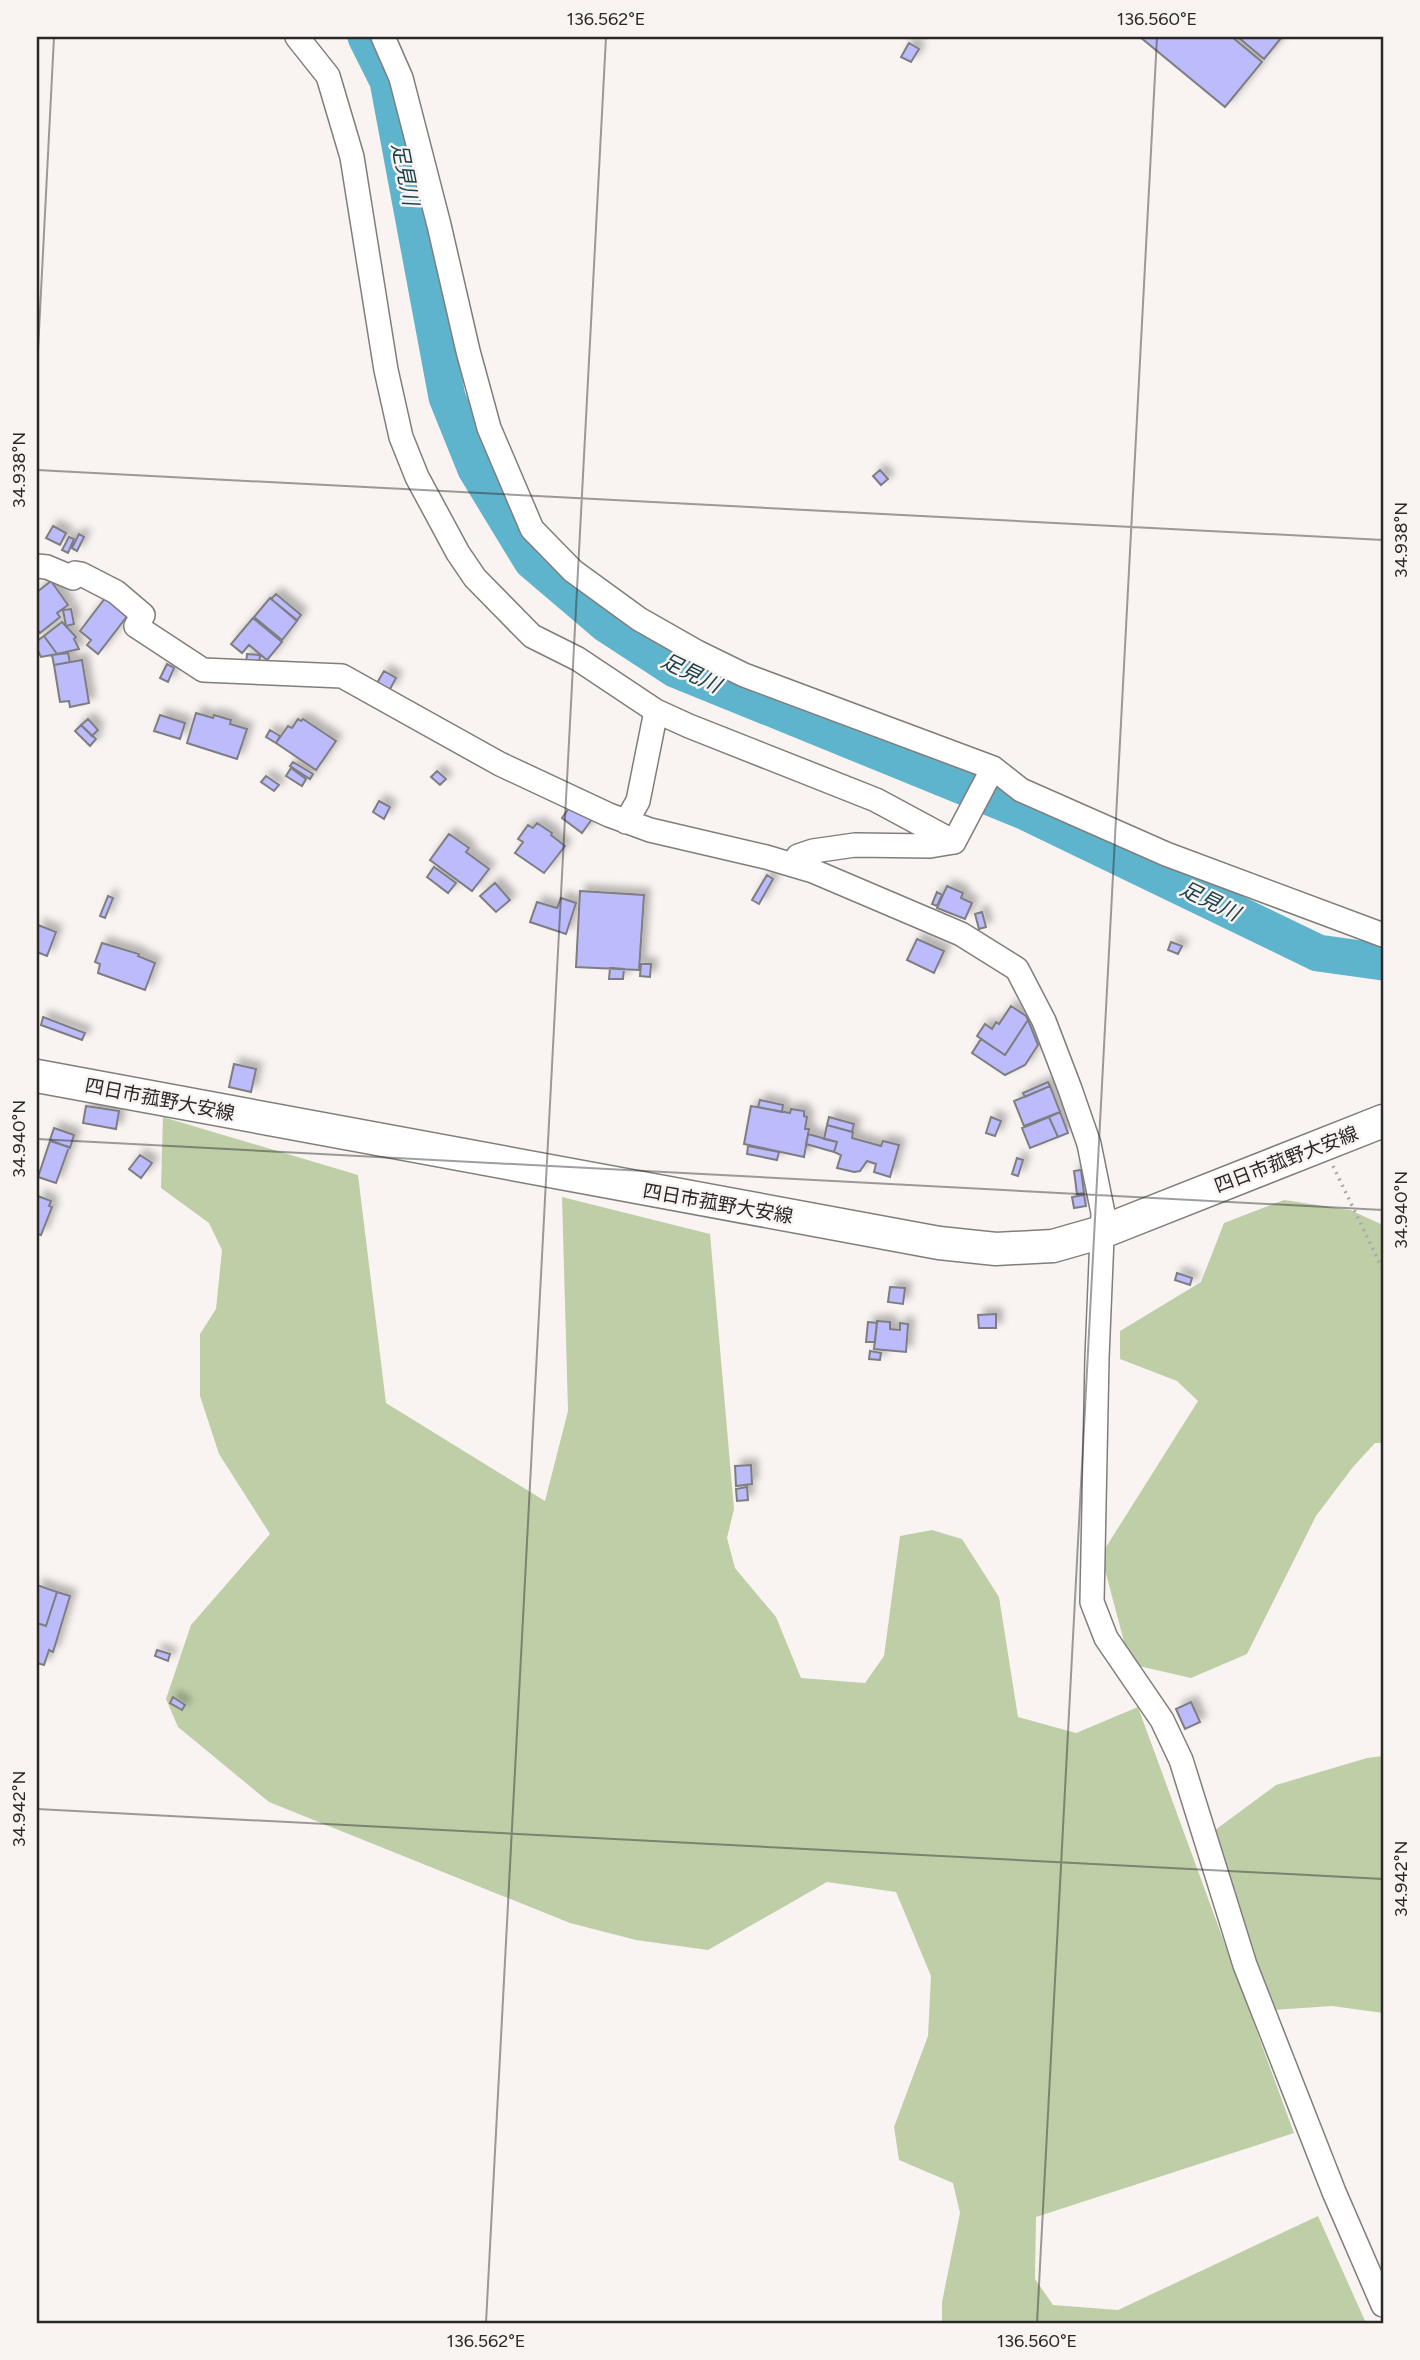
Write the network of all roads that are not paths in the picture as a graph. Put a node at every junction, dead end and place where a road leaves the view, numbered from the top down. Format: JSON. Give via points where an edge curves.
{"nodes":[{"id":1,"x":297,"y":37,"type":"edge"},
{"id":2,"x":383,"y":37,"type":"edge"},
{"id":3,"x":37,"y":566,"type":"edge"},
{"id":4,"x":656,"y":710,"type":"junction"},
{"id":5,"x":993,"y":768,"type":"junction"},
{"id":6,"x":626,"y":822,"type":"junction"},
{"id":7,"x":954,"y":842,"type":"junction"},
{"id":8,"x":793,"y":864,"type":"junction"},
{"id":9,"x":1383,"y":934,"type":"edge"},
{"id":10,"x":37,"y":1076,"type":"edge"},
{"id":11,"x":1383,"y":1121,"type":"edge"},
{"id":12,"x":1102,"y":1232,"type":"junction"},
{"id":13,"x":1383,"y":2305,"type":"edge"}],
"edges":[{"from":1,"to":4,"type":"street","via":[[328,76],[352,157],[386,370],[401,437],[417,477],[475,578],[532,636],[578,659]]},
{"from":2,"to":5,"type":"street","via":[[401,78],[489,428],[532,529],[573,571],[639,619],[697,652],[744,675]]},
{"from":3,"to":6,"type":"street","via":[[73,578],[75,573],[81,574],[116,592],[143,615],[136,626],[203,670],[342,676],[500,764]]},
{"from":4,"to":6,"type":"street","via":[[638,801]]},
{"from":4,"to":7,"type":"street","via":[[876,800]]},
{"from":5,"to":7,"type":"street"},
{"from":5,"to":9,"type":"street","via":[[1021,790],[1166,854]]},
{"from":6,"to":8,"type":"street"},
{"from":7,"to":8,"type":"street","via":[[855,845],[813,851]]},
{"from":8,"to":12,"type":"street","via":[[940,924],[1017,969],[1044,1021],[1088,1144],[1103,1213]]},
{"from":10,"to":12,"type":"main road","name":"四日市菰野大安線","via":[[939,1243],[996,1249],[1053,1246]]},
{"from":11,"to":12,"type":"main road","name":"四日市菰野大安線"},
{"from":12,"to":13,"type":"street","via":[[1092,1602],[1106,1639],[1162,1720],[1181,1760],[1245,1965]]}]}
